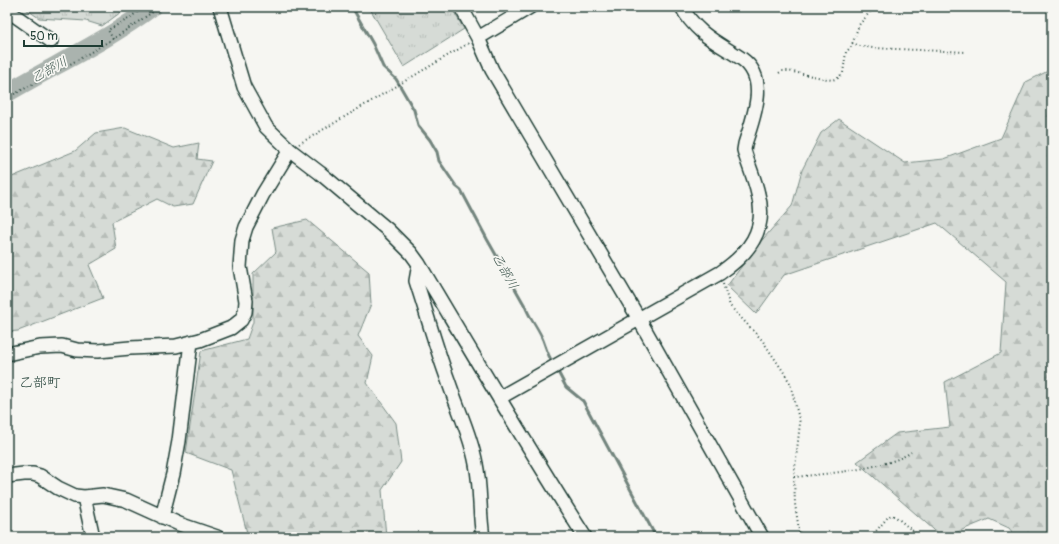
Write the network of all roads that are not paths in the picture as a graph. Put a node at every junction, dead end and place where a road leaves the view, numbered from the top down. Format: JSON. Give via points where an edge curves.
{"nodes":[{"id":1,"x":220,"y":7,"type":"edge"},
{"id":2,"x":460,"y":7,"type":"edge"},
{"id":3,"x":530,"y":7,"type":"edge"},
{"id":4,"x":682,"y":7,"type":"edge"},
{"id":5,"x":7,"y":13,"type":"edge"},
{"id":6,"x":478,"y":38,"type":"junction"},
{"id":7,"x":51,"y":41,"type":"dead end"},
{"id":8,"x":290,"y":150,"type":"junction"},
{"id":9,"x":419,"y":264,"type":"junction"},
{"id":10,"x":639,"y":319,"type":"junction"},
{"id":11,"x":191,"y":342,"type":"junction"},
{"id":12,"x":7,"y":354,"type":"edge"},
{"id":13,"x":499,"y":398,"type":"junction"},
{"id":14,"x":7,"y":476,"type":"edge"},
{"id":15,"x":84,"y":497,"type":"junction"},
{"id":16,"x":162,"y":516,"type":"junction"},
{"id":17,"x":93,"y":537,"type":"edge"},
{"id":18,"x":217,"y":537,"type":"edge"},
{"id":19,"x":482,"y":537,"type":"edge"},
{"id":20,"x":585,"y":537,"type":"edge"},
{"id":21,"x":762,"y":537,"type":"edge"}],
"edges":[{"from":1,"to":8,"type":"street","via":[[244,87],[266,127]]},
{"from":2,"to":6,"type":"street"},
{"from":3,"to":6,"type":"street"},
{"from":4,"to":10,"type":"street","via":[[686,16],[710,39],[742,59],[756,78],[757,101],[744,150],[759,196],[760,220],[752,242],[735,263]]},
{"from":5,"to":7,"type":"street","via":[[14,15]]},
{"from":6,"to":10,"type":"street","via":[[492,70]]},
{"from":8,"to":9,"type":"street","via":[[388,230]]},
{"from":8,"to":11,"type":"street","via":[[263,194],[242,240],[240,267],[246,312],[231,328]]},
{"from":9,"to":13,"type":"street"},
{"from":9,"to":19,"type":"street","via":[[416,281],[476,463]]},
{"from":10,"to":13,"type":"street"},
{"from":10,"to":21,"type":"street"},
{"from":11,"to":12,"type":"street","via":[[176,346],[98,351],[62,346],[40,347]]},
{"from":11,"to":16,"type":"street","via":[[179,441]]},
{"from":13,"to":20,"type":"street"},
{"from":14,"to":15,"type":"street","via":[[33,474],[48,480],[68,494]]},
{"from":15,"to":16,"type":"street","via":[[103,496],[126,500]]},
{"from":15,"to":17,"type":"street"},
{"from":16,"to":18,"type":"street"}]}
